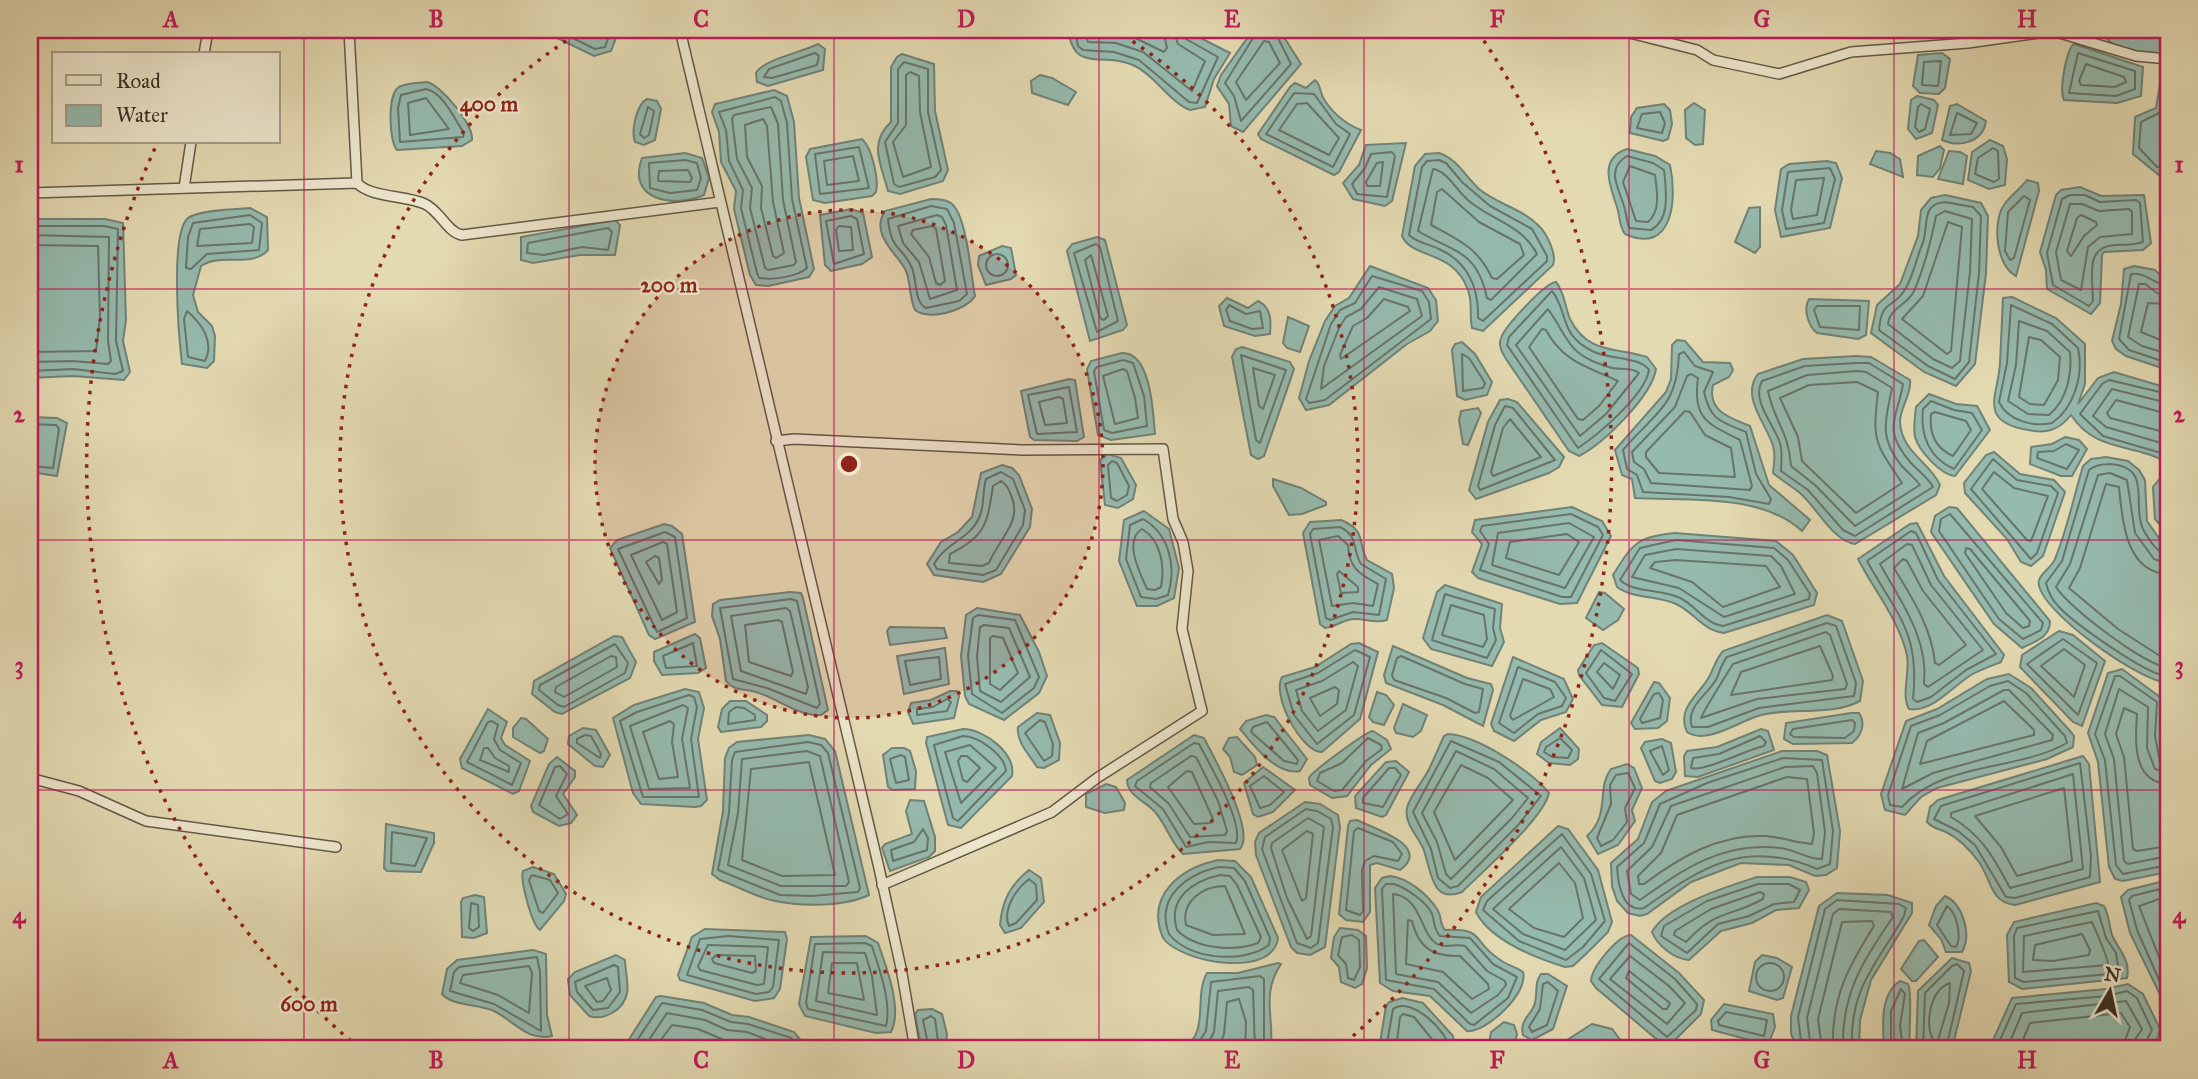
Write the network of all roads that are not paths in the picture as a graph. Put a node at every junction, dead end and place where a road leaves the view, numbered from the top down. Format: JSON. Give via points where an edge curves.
{"nodes":[{"id":1,"x":208,"y":30,"type":"edge"},
{"id":2,"x":349,"y":30,"type":"edge"},
{"id":3,"x":680,"y":30,"type":"edge"},
{"id":4,"x":1618,"y":30,"type":"edge"},
{"id":5,"x":204,"y":52,"type":"edge"},
{"id":6,"x":2168,"y":60,"type":"edge"},
{"id":7,"x":191,"y":144,"type":"edge"},
{"id":8,"x":357,"y":183,"type":"junction"},
{"id":9,"x":184,"y":188,"type":"junction"},
{"id":10,"x":30,"y":193,"type":"edge"},
{"id":11,"x":720,"y":202,"type":"junction"},
{"id":12,"x":776,"y":440,"type":"junction"},
{"id":13,"x":30,"y":778,"type":"edge"},
{"id":14,"x":336,"y":847,"type":"dead end"},
{"id":15,"x":883,"y":886,"type":"junction"},
{"id":16,"x":30,"y":1046,"type":"edge"},
{"id":17,"x":40,"y":1049,"type":"edge"},
{"id":18,"x":915,"y":1049,"type":"edge"}],
"edges":[{"from":1,"to":5,"type":"street"},
{"from":2,"to":8,"type":"street"},
{"from":3,"to":11,"type":"street"},
{"from":4,"to":6,"type":"street","via":[[1697,50],[1713,60],[1779,74],[1851,52],[2053,31],[2136,56]]},
{"from":7,"to":9,"type":"street"},
{"from":8,"to":9,"type":"street"},
{"from":8,"to":11,"type":"street","via":[[424,204],[456,234],[463,235]]},
{"from":9,"to":10,"type":"street"},
{"from":11,"to":12,"type":"street"},
{"from":12,"to":15,"type":"street"},
{"from":12,"to":15,"type":"street","via":[[1022,450],[1163,449],[1173,519],[1188,570],[1182,629],[1202,711],[1052,812]]},
{"from":13,"to":14,"type":"street","via":[[88,794],[146,821]]},
{"from":15,"to":18,"type":"street"},
{"from":16,"to":17,"type":"street"}]}
